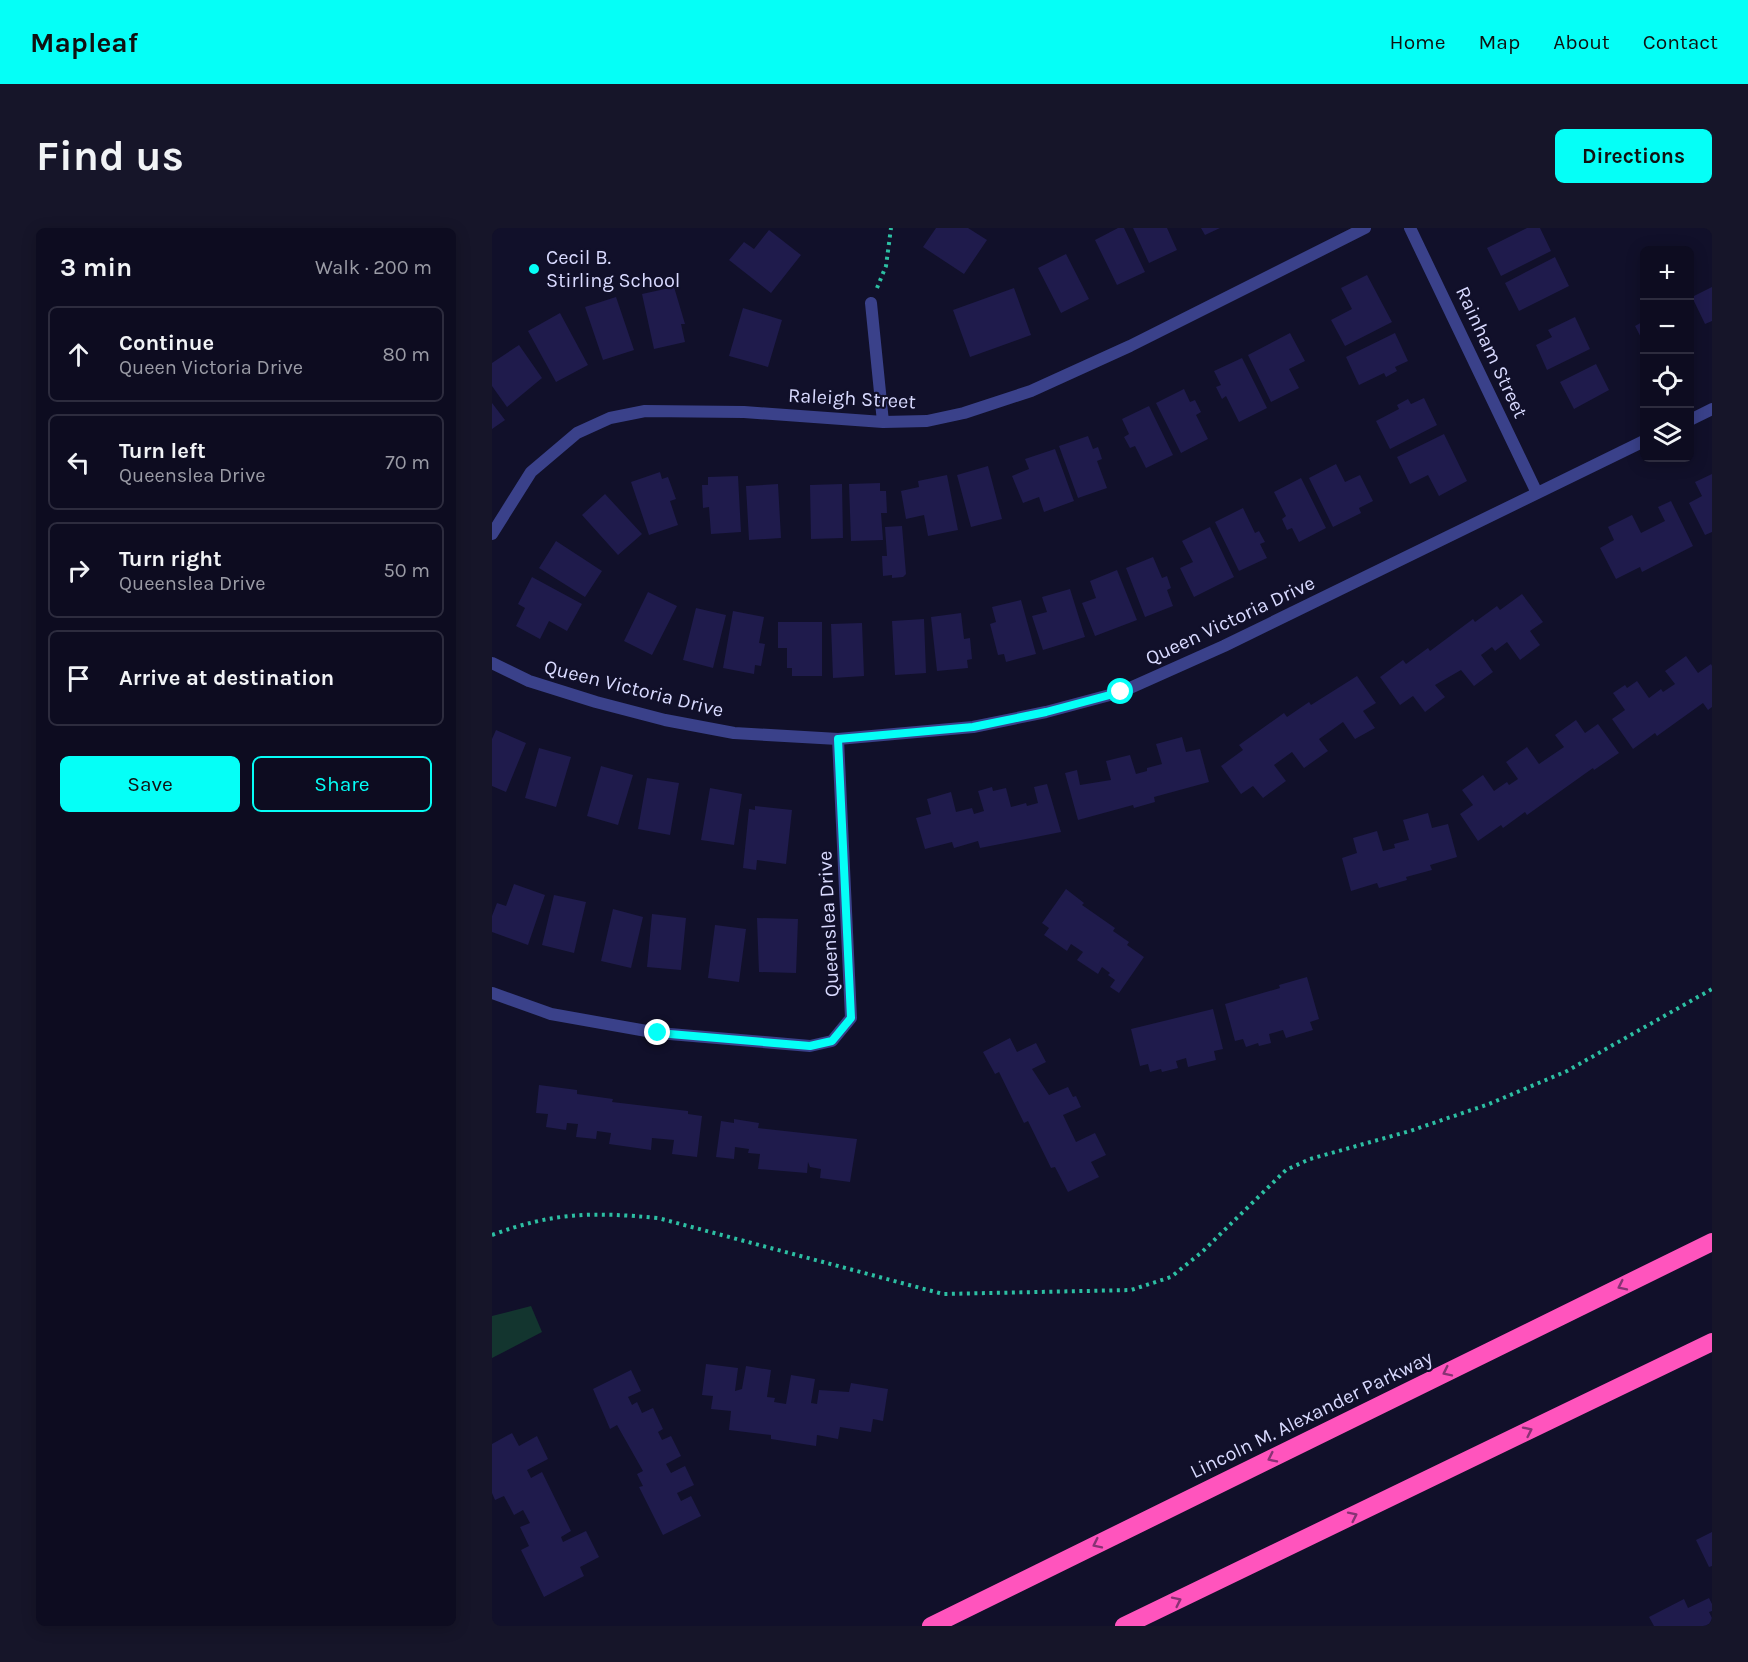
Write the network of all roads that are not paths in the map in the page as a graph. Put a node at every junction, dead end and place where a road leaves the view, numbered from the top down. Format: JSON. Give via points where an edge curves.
{"nodes":[{"id":1,"x":1365,"y":228,"type":"edge"},
{"id":2,"x":1410,"y":228,"type":"edge"},
{"id":3,"x":871,"y":303,"type":"road end"},
{"id":4,"x":1712,"y":409,"type":"edge"},
{"id":5,"x":1694,"y":418,"type":"edge"},
{"id":6,"x":883,"y":422,"type":"junction"},
{"id":7,"x":1640,"y":443,"type":"edge"},
{"id":8,"x":1537,"y":493,"type":"junction"},
{"id":9,"x":492,"y":534,"type":"edge"},
{"id":10,"x":492,"y":663,"type":"edge"},
{"id":11,"x":838,"y":739,"type":"junction"},
{"id":12,"x":492,"y":993,"type":"edge"},
{"id":13,"x":1712,"y":1229,"type":"edge"},
{"id":14,"x":1712,"y":1242,"type":"edge"},
{"id":15,"x":1648,"y":1274,"type":"junction"},
{"id":16,"x":1712,"y":1342,"type":"edge"},
{"id":17,"x":931,"y":1626,"type":"edge"},
{"id":18,"x":1124,"y":1626,"type":"edge"}],
"edges":[{"from":1,"to":6,"type":"street","name":"Raleigh Street","via":[[1031,391],[927,421]]},
{"from":2,"to":8,"type":"street","name":"Rainham Street"},
{"from":3,"to":6,"type":"street"},
{"from":4,"to":5,"type":"street"},
{"from":6,"to":9,"type":"street","name":"Raleigh Street","via":[[733,412],[645,411],[610,418],[577,433],[531,472]]},
{"from":7,"to":8,"type":"street","name":"Queen Victoria Drive"},
{"from":8,"to":11,"type":"street","name":"Queen Victoria Drive","via":[[1121,692],[973,727]]},
{"from":10,"to":11,"type":"street","name":"Queen Victoria Drive","via":[[529,681],[665,720],[746,734]]},
{"from":11,"to":12,"type":"street","name":"Queenslea Drive","via":[[851,1018],[832,1041],[810,1046],[658,1033],[551,1014]]},
{"from":13,"to":15,"type":"highway"},
{"from":14,"to":15,"type":"highway","name":"Lincoln M. Alexander Parkway"},
{"from":15,"to":17,"type":"highway","name":"Lincoln M. Alexander Parkway","one_way":true},
{"from":18,"to":16,"type":"highway","one_way":true}]}
